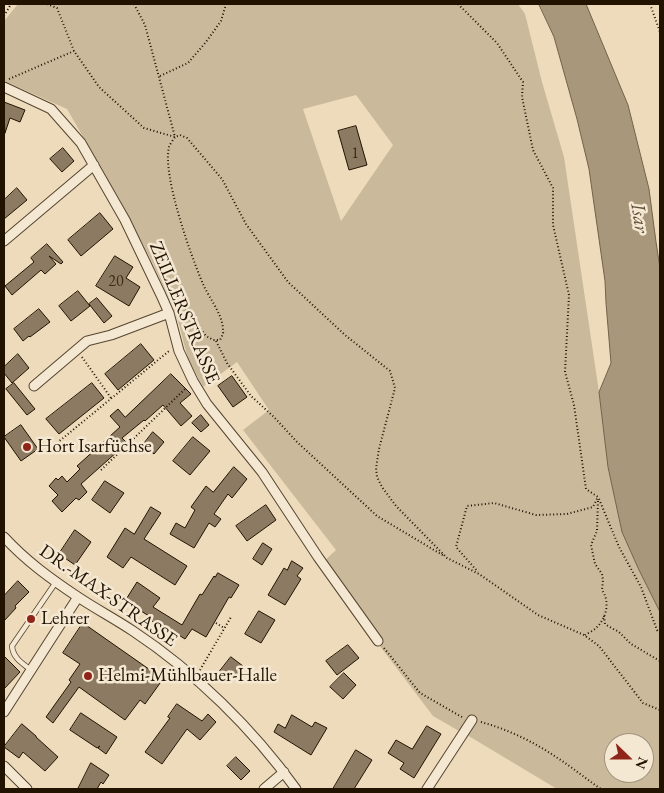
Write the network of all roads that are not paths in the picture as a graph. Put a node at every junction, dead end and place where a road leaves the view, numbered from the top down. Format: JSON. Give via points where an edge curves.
{"nodes":[{"id":1,"x":4,"y":87,"type":"edge"},
{"id":2,"x":94,"y":165,"type":"junction"},
{"id":3,"x":4,"y":241,"type":"edge"},
{"id":4,"x":169,"y":314,"type":"junction"},
{"id":5,"x":34,"y":386,"type":"dead end"},
{"id":6,"x":4,"y":537,"type":"edge"},
{"id":7,"x":56,"y":582,"type":"junction"},
{"id":8,"x":78,"y":597,"type":"junction"},
{"id":9,"x":378,"y":641,"type":"road end"},
{"id":10,"x":31,"y":670,"type":"junction"},
{"id":11,"x":4,"y":712,"type":"edge"},
{"id":12,"x":472,"y":720,"type":"road end"},
{"id":13,"x":4,"y":766,"type":"edge"},
{"id":14,"x":284,"y":772,"type":"junction"},
{"id":15,"x":27,"y":789,"type":"edge"},
{"id":16,"x":264,"y":789,"type":"edge"},
{"id":17,"x":296,"y":789,"type":"edge"},
{"id":18,"x":427,"y":789,"type":"edge"}],
"edges":[{"from":1,"to":2,"type":"street","name":"ZEILLERSTRASSE","via":[[51,108],[81,143]]},
{"from":2,"to":3,"type":"street"},
{"from":2,"to":4,"type":"street","name":"ZEILLERSTRASSE","via":[[125,220]]},
{"from":4,"to":5,"type":"street","via":[[87,341]]},
{"from":4,"to":9,"type":"street","name":"ZEILLERSTRASSE","via":[[179,352],[207,404],[262,472]]},
{"from":6,"to":7,"type":"street","name":"DR.-MAX-STRASSE"},
{"from":7,"to":8,"type":"street","name":"DR.-MAX-STRASSE"},
{"from":7,"to":10,"type":"lane","via":[[12,646],[16,658]]},
{"from":8,"to":10,"type":"street"},
{"from":8,"to":14,"type":"street","name":"DR.-MAX-STRASSE","via":[[133,630],[195,679],[236,717]]},
{"from":10,"to":11,"type":"street"},
{"from":12,"to":18,"type":"street"},
{"from":13,"to":15,"type":"street"},
{"from":14,"to":16,"type":"street"},
{"from":14,"to":17,"type":"street","name":"DR.-MAX-STRASSE"}]}
